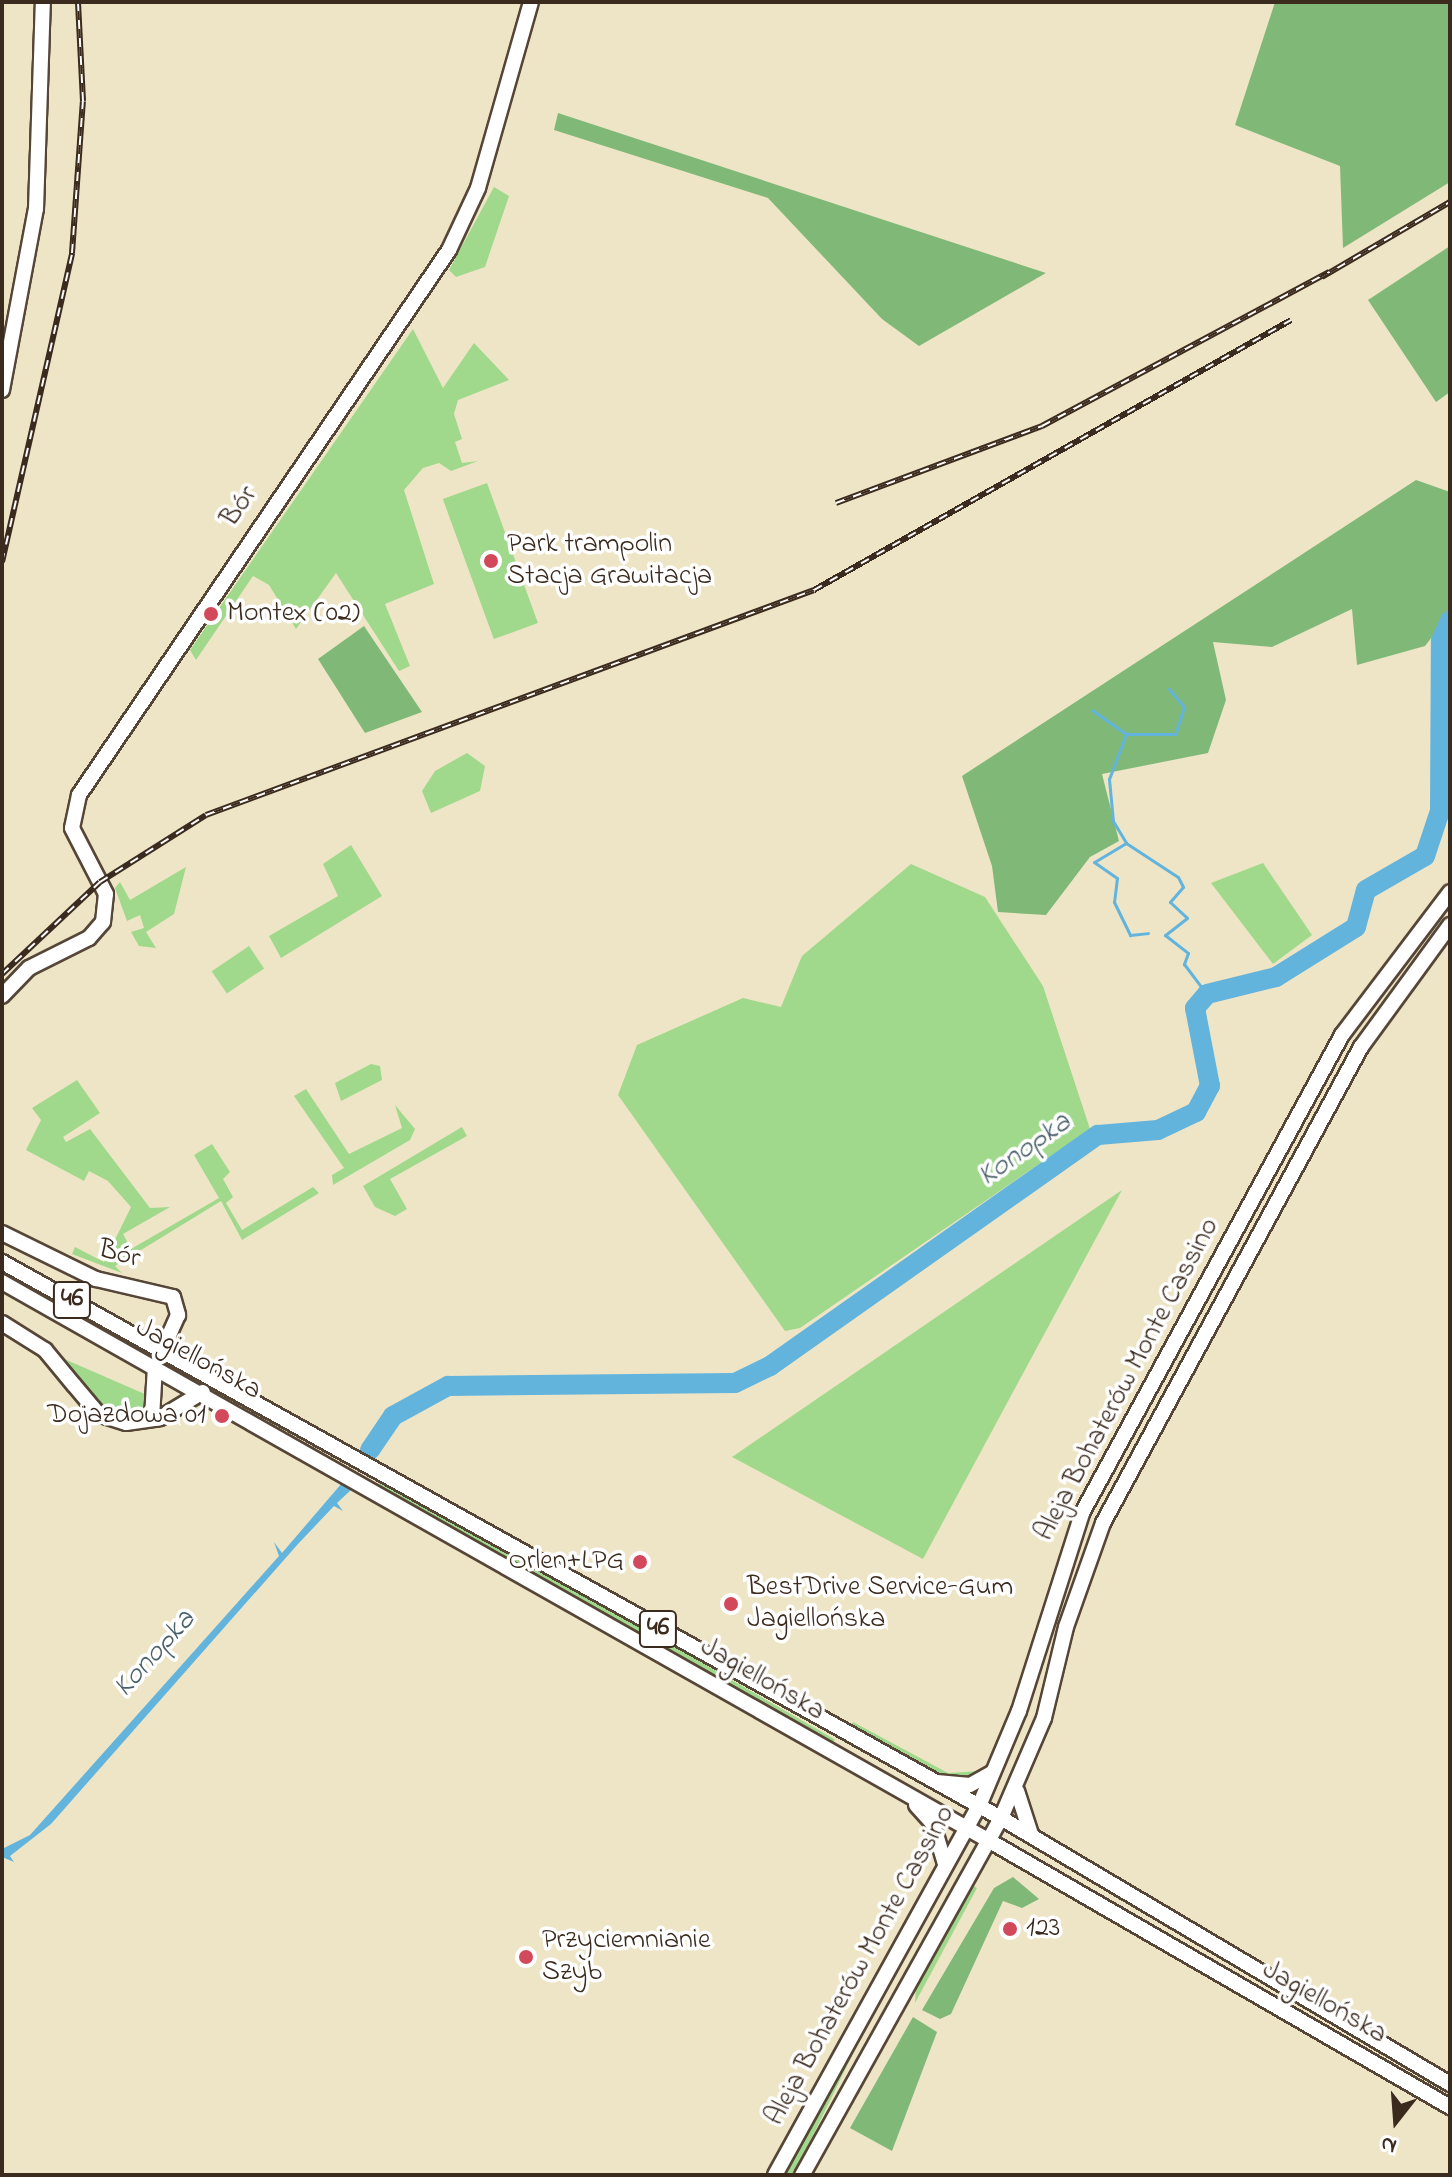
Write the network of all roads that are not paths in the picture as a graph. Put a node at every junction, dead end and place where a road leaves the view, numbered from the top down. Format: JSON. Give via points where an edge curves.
{"nodes":[{"id":1,"x":43,"y":2,"type":"edge"},
{"id":2,"x":531,"y":2,"type":"edge"},
{"id":3,"x":2,"y":390,"type":"edge"},
{"id":4,"x":1450,"y":892,"type":"edge"},
{"id":5,"x":1450,"y":925,"type":"edge"},
{"id":6,"x":2,"y":996,"type":"edge"},
{"id":7,"x":2,"y":1233,"type":"edge"},
{"id":8,"x":2,"y":1262,"type":"edge"},
{"id":9,"x":2,"y":1282,"type":"edge"},
{"id":10,"x":2,"y":1323,"type":"edge"},
{"id":11,"x":163,"y":1348,"type":"junction"},
{"id":12,"x":155,"y":1366,"type":"junction"},
{"id":13,"x":203,"y":1392,"type":"junction"},
{"id":14,"x":152,"y":1418,"type":"junction"},
{"id":15,"x":993,"y":1772,"type":"junction"},
{"id":16,"x":935,"y":1782,"type":"junction"},
{"id":17,"x":1017,"y":1784,"type":"junction"},
{"id":18,"x":903,"y":1792,"type":"junction"},
{"id":19,"x":979,"y":1806,"type":"junction"},
{"id":20,"x":1001,"y":1818,"type":"junction"},
{"id":21,"x":967,"y":1828,"type":"junction"},
{"id":22,"x":1033,"y":1837,"type":"junction"},
{"id":23,"x":988,"y":1840,"type":"junction"},
{"id":24,"x":945,"y":1864,"type":"junction"},
{"id":25,"x":1450,"y":2084,"type":"edge"},
{"id":26,"x":1450,"y":2107,"type":"edge"},
{"id":27,"x":775,"y":2175,"type":"edge"},
{"id":28,"x":802,"y":2175,"type":"edge"}],
"edges":[{"from":1,"to":3,"type":"main road","via":[[36,209]]},
{"from":2,"to":6,"type":"main road","name":"Bór","via":[[478,188],[449,250],[79,795],[72,828],[106,894],[103,922],[89,938],[29,968]]},
{"from":4,"to":15,"type":"main road","name":"Aleja Bohaterów Monte Cassino","via":[[1342,1035],[1082,1513]]},
{"from":5,"to":17,"type":"main road","name":"Aleja Bohaterów Monte Cassino","via":[[1361,1047],[1103,1523]]},
{"from":7,"to":11,"type":"main road","name":"Bór","via":[[96,1279],[173,1297],[178,1315]]},
{"from":8,"to":11,"type":"main road","name":"Jagiellońska","number":"46"},
{"from":9,"to":12,"type":"main road","name":"Jagiellońska","number":"46"},
{"from":10,"to":14,"type":"main road","via":[[45,1350],[110,1419]]},
{"from":11,"to":16,"type":"main road","name":"Jagiellońska","number":"46"},
{"from":12,"to":13,"type":"main road","name":"Jagiellońska","number":"46"},
{"from":12,"to":14,"type":"main road"},
{"from":13,"to":14,"type":"main road"},
{"from":13,"to":18,"type":"main road","name":"Jagiellońska","number":"46"},
{"from":15,"to":16,"type":"main road","via":[[970,1785]]},
{"from":15,"to":19,"type":"main road","name":"Aleja Bohaterów Monte Cassino"},
{"from":16,"to":19,"type":"main road","name":"Jagiellońska","number":"46"},
{"from":17,"to":20,"type":"main road","name":"Aleja Bohaterów Monte Cassino"},
{"from":17,"to":22,"type":"main road","via":[[1018,1813]]},
{"from":18,"to":21,"type":"main road","name":"Jagiellońska","number":"46"},
{"from":18,"to":24,"type":"main road","via":[[933,1824]]},
{"from":19,"to":20,"type":"main road","name":"Jagiellońska","number":"46"},
{"from":19,"to":21,"type":"main road","name":"Aleja Bohaterów Monte Cassino"},
{"from":20,"to":22,"type":"main road","name":"Jagiellońska"},
{"from":20,"to":23,"type":"main road","name":"Aleja Bohaterów Monte Cassino"},
{"from":21,"to":23,"type":"main road","name":"Jagiellońska"},
{"from":21,"to":24,"type":"main road","name":"Aleja Bohaterów Monte Cassino"},
{"from":22,"to":25,"type":"main road","name":"Jagiellońska"},
{"from":23,"to":26,"type":"main road","name":"Jagiellońska"},
{"from":23,"to":28,"type":"main road","name":"Aleja Bohaterów Monte Cassino"},
{"from":24,"to":27,"type":"main road","name":"Aleja Bohaterów Monte Cassino"}]}
